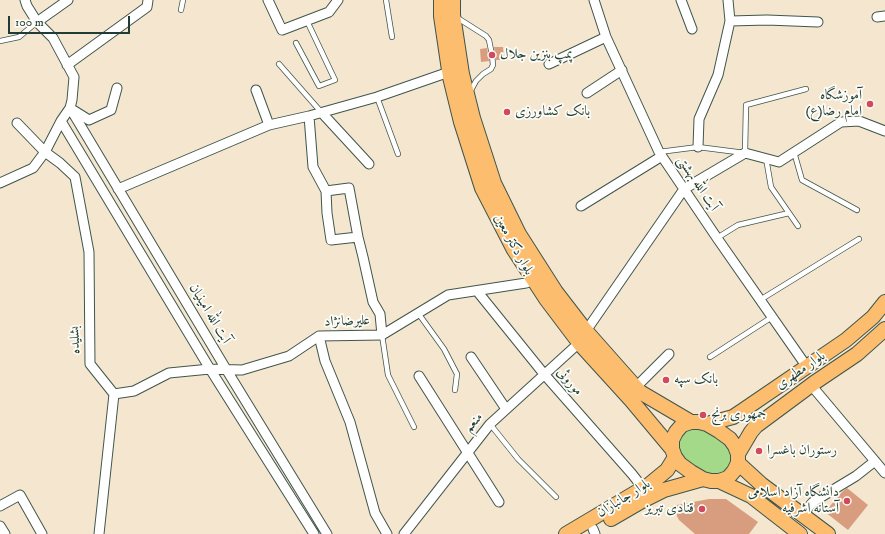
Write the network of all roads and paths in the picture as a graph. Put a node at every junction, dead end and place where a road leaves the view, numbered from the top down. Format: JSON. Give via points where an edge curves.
{"nodes":[{"id":1,"x":25,"y":0,"type":"edge"},
{"id":2,"x":68,"y":0,"type":"edge"},
{"id":3,"x":148,"y":0,"type":"edge"},
{"id":4,"x":183,"y":0,"type":"edge"},
{"id":5,"x":268,"y":0,"type":"edge"},
{"id":6,"x":338,"y":0,"type":"edge"},
{"id":7,"x":386,"y":0,"type":"edge"},
{"id":8,"x":440,"y":0,"type":"edge"},
{"id":9,"x":453,"y":0,"type":"edge"},
{"id":10,"x":594,"y":0,"type":"edge"},
{"id":11,"x":680,"y":0,"type":"edge"},
{"id":12,"x":728,"y":0,"type":"edge"},
{"id":13,"x":181,"y":10,"type":"dead end"},
{"id":14,"x":453,"y":15,"type":"junction"},
{"id":15,"x":307,"y":21,"type":"junction"},
{"id":16,"x":730,"y":21,"type":"junction"},
{"id":17,"x":37,"y":22,"type":"junction"},
{"id":18,"x":818,"y":22,"type":"dead end"},
{"id":19,"x":692,"y":29,"type":"dead end"},
{"id":20,"x":392,"y":37,"type":"dead end"},
{"id":21,"x":606,"y":37,"type":"junction"},
{"id":22,"x":0,"y":41,"type":"edge"},
{"id":23,"x":296,"y":43,"type":"dead end"},
{"id":24,"x":279,"y":64,"type":"dead end"},
{"id":25,"x":549,"y":64,"type":"dead end"},
{"id":26,"x":67,"y":65,"type":"junction"},
{"id":27,"x":622,"y":70,"type":"junction"},
{"id":28,"x":449,"y":72,"type":"junction"},
{"id":29,"x":117,"y":88,"type":"dead end"},
{"id":30,"x":806,"y":89,"type":"dead end"},
{"id":31,"x":256,"y":90,"type":"dead end"},
{"id":32,"x":587,"y":93,"type":"dead end"},
{"id":33,"x":377,"y":97,"type":"junction"},
{"id":34,"x":468,"y":99,"type":"junction"},
{"id":35,"x":70,"y":108,"type":"junction"},
{"id":36,"x":322,"y":113,"type":"junction"},
{"id":37,"x":309,"y":116,"type":"junction"},
{"id":38,"x":61,"y":121,"type":"junction"},
{"id":39,"x":17,"y":123,"type":"dead end"},
{"id":40,"x":269,"y":125,"type":"junction"},
{"id":41,"x":885,"y":131,"type":"edge"},
{"id":42,"x":698,"y":147,"type":"junction"},
{"id":43,"x":45,"y":152,"type":"junction"},
{"id":44,"x":794,"y":152,"type":"junction"},
{"id":45,"x":745,"y":153,"type":"junction"},
{"id":46,"x":398,"y":154,"type":"dead end"},
{"id":47,"x":661,"y":154,"type":"junction"},
{"id":48,"x":766,"y":158,"type":"junction"},
{"id":49,"x":369,"y":164,"type":"dead end"},
{"id":50,"x":0,"y":183,"type":"edge"},
{"id":51,"x":118,"y":189,"type":"junction"},
{"id":52,"x":684,"y":189,"type":"junction"},
{"id":53,"x":326,"y":191,"type":"junction"},
{"id":54,"x":580,"y":206,"type":"dead end"},
{"id":55,"x":857,"y":210,"type":"dead end"},
{"id":56,"x":789,"y":213,"type":"junction"},
{"id":57,"x":798,"y":226,"type":"dead end"},
{"id":58,"x":358,"y":237,"type":"junction"},
{"id":59,"x":717,"y":238,"type":"junction"},
{"id":60,"x":859,"y":239,"type":"dead end"},
{"id":61,"x":533,"y":280,"type":"junction"},
{"id":62,"x":477,"y":291,"type":"junction"},
{"id":63,"x":760,"y":300,"type":"junction"},
{"id":64,"x":885,"y":302,"type":"edge"},
{"id":65,"x":418,"y":313,"type":"junction"},
{"id":66,"x":772,"y":317,"type":"junction"},
{"id":67,"x":885,"y":329,"type":"edge"},
{"id":68,"x":382,"y":335,"type":"junction"},
{"id":69,"x":319,"y":336,"type":"junction"},
{"id":70,"x":582,"y":337,"type":"junction"},
{"id":71,"x":669,"y":354,"type":"dead end"},
{"id":72,"x":710,"y":356,"type":"dead end"},
{"id":73,"x":470,"y":357,"type":"dead end"},
{"id":74,"x":807,"y":367,"type":"junction"},
{"id":75,"x":210,"y":369,"type":"junction"},
{"id":76,"x":226,"y":369,"type":"junction"},
{"id":77,"x":544,"y":374,"type":"junction"},
{"id":78,"x":419,"y":376,"type":"dead end"},
{"id":79,"x":811,"y":385,"type":"junction"},
{"id":80,"x":636,"y":387,"type":"junction"},
{"id":81,"x":454,"y":390,"type":"dead end"},
{"id":82,"x":114,"y":394,"type":"junction"},
{"id":83,"x":506,"y":409,"type":"junction"},
{"id":84,"x":742,"y":411,"type":"junction"},
{"id":85,"x":691,"y":422,"type":"junction"},
{"id":86,"x":490,"y":424,"type":"junction"},
{"id":87,"x":707,"y":424,"type":"junction"},
{"id":88,"x":756,"y":426,"type":"junction"},
{"id":89,"x":414,"y":427,"type":"dead end"},
{"id":90,"x":467,"y":453,"type":"junction"},
{"id":91,"x":674,"y":453,"type":"junction"},
{"id":92,"x":738,"y":459,"type":"junction"},
{"id":93,"x":879,"y":462,"type":"edge"},
{"id":94,"x":885,"y":473,"type":"edge"},
{"id":95,"x":703,"y":479,"type":"junction"},
{"id":96,"x":719,"y":481,"type":"junction"},
{"id":97,"x":643,"y":488,"type":"junction"},
{"id":98,"x":556,"y":498,"type":"dead end"},
{"id":99,"x":499,"y":502,"type":"dead end"},
{"id":100,"x":0,"y":506,"type":"edge"},
{"id":101,"x":802,"y":515,"type":"junction"},
{"id":102,"x":0,"y":526,"type":"edge"},
{"id":103,"x":590,"y":529,"type":"edge"},
{"id":104,"x":5,"y":534,"type":"edge"},
{"id":105,"x":42,"y":534,"type":"edge"},
{"id":106,"x":99,"y":534,"type":"edge"},
{"id":107,"x":314,"y":534,"type":"edge"},
{"id":108,"x":327,"y":534,"type":"edge"},
{"id":109,"x":387,"y":534,"type":"edge"},
{"id":110,"x":404,"y":534,"type":"edge"},
{"id":111,"x":566,"y":534,"type":"edge"},
{"id":112,"x":800,"y":534,"type":"edge"},
{"id":113,"x":828,"y":534,"type":"edge"}],
"edges":[{"from":1,"to":17,"type":"street"},
{"from":2,"to":17,"type":"street"},
{"from":3,"to":26,"type":"street","via":[[147,7]]},
{"from":4,"to":13,"type":"lane"},
{"from":5,"to":15,"type":"street","via":[[282,30]]},
{"from":6,"to":15,"type":"street","via":[[329,12]]},
{"from":7,"to":20,"type":"lane"},
{"from":8,"to":28,"type":"main road","name":"بلوار دکتر معین"},
{"from":9,"to":14,"type":"main road","name":"بلوار دکتر معین"},
{"from":10,"to":21,"type":"street","name":"آیت الله بهشتی"},
{"from":11,"to":19,"type":"street"},
{"from":12,"to":16,"type":"street"},
{"from":14,"to":34,"type":"main road","name":"بلوار دکتر معین"},
{"from":14,"to":34,"type":"lane","via":[[486,36],[492,55],[493,66],[476,81]]},
{"from":15,"to":23,"type":"lane","via":[[335,80],[319,86]]},
{"from":16,"to":18,"type":"street"},
{"from":16,"to":42,"type":"street","via":[[718,76],[699,119]]},
{"from":17,"to":22,"type":"lane","via":[[19,37]]},
{"from":17,"to":26,"type":"street","via":[[53,38]]},
{"from":21,"to":25,"type":"street"},
{"from":21,"to":27,"type":"street","name":"آیت الله بهشتی"},
{"from":24,"to":36,"type":"lane"},
{"from":26,"to":35,"type":"street","via":[[74,77]]},
{"from":27,"to":32,"type":"street"},
{"from":27,"to":47,"type":"street","name":"آیت الله بهشتی"},
{"from":28,"to":33,"type":"street"},
{"from":28,"to":61,"type":"main road","name":"بلوار دکتر معین","via":[[461,122],[482,188],[514,250]]},
{"from":29,"to":35,"type":"street","via":[[111,110],[89,120]]},
{"from":30,"to":45,"type":"lane","via":[[746,105]]},
{"from":31,"to":40,"type":"street"},
{"from":33,"to":36,"type":"street"},
{"from":33,"to":46,"type":"lane"},
{"from":34,"to":70,"type":"main road","name":"بلوار دکتر معین","via":[[494,183],[523,240]]},
{"from":35,"to":38,"type":"street"},
{"from":35,"to":51,"type":"street","name":"آیت الله امینیان"},
{"from":36,"to":37,"type":"street"},
{"from":36,"to":49,"type":"street"},
{"from":37,"to":40,"type":"street"},
{"from":37,"to":53,"type":"street","via":[[313,167]]},
{"from":38,"to":43,"type":"street"},
{"from":38,"to":75,"type":"street","name":"آیت الله امینیان"},
{"from":39,"to":43,"type":"street","name":"بشلیده"},
{"from":40,"to":51,"type":"street"},
{"from":41,"to":44,"type":"street","via":[[859,121],[841,122]]},
{"from":42,"to":45,"type":"lane"},
{"from":42,"to":47,"type":"lane"},
{"from":43,"to":50,"type":"street","via":[[33,168]]},
{"from":43,"to":82,"type":"street","name":"بشلیده","via":[[75,177],[89,252],[90,364]]},
{"from":44,"to":48,"type":"street","via":[[779,162]]},
{"from":44,"to":55,"type":"lane","via":[[802,180]]},
{"from":45,"to":48,"type":"street"},
{"from":45,"to":52,"type":"street"},
{"from":47,"to":52,"type":"street","name":"آیت الله بهشتی"},
{"from":47,"to":54,"type":"street"},
{"from":48,"to":56,"type":"lane","via":[[771,187]]},
{"from":51,"to":76,"type":"street","name":"آیت الله امینیان"},
{"from":52,"to":59,"type":"street","name":"آیت الله بهشتی"},
{"from":52,"to":70,"type":"street","name":"منعم"},
{"from":53,"to":58,"type":"street","via":[[349,188]]},
{"from":53,"to":58,"type":"street","via":[[331,240]]},
{"from":56,"to":57,"type":"lane"},
{"from":56,"to":59,"type":"lane","via":[[738,224]]},
{"from":58,"to":68,"type":"street","via":[[373,302],[380,314]]},
{"from":59,"to":63,"type":"street","name":"آیت الله بهشتی"},
{"from":60,"to":63,"type":"lane"},
{"from":61,"to":62,"type":"street","name":"علیرضانژاد"},
{"from":61,"to":70,"type":"main road","name":"بلوار دکتر معین","via":[[546,300]]},
{"from":62,"to":65,"type":"street","name":"علیرضانژاد","via":[[448,295]]},
{"from":62,"to":77,"type":"street","name":"موروثی"},
{"from":63,"to":66,"type":"street","name":"آیت الله بهشتی"},
{"from":64,"to":74,"type":"main road","name":"بلوار مطهری","via":[[873,317],[846,340]]},
{"from":65,"to":68,"type":"street","name":"علیرضانژاد"},
{"from":65,"to":81,"type":"lane","via":[[444,349],[457,374]]},
{"from":66,"to":72,"type":"lane"},
{"from":66,"to":74,"type":"street","name":"آیت الله بهشتی"},
{"from":67,"to":79,"type":"main road","name":"بلوار مطهری","via":[[857,354]]},
{"from":68,"to":69,"type":"street","name":"علیرضانژاد"},
{"from":68,"to":89,"type":"lane","via":[[388,375]]},
{"from":69,"to":76,"type":"street","name":"علیرضانژاد","via":[[289,356],[242,370]]},
{"from":69,"to":109,"type":"street","via":[[325,361],[350,422],[374,513]]},
{"from":70,"to":77,"type":"street","name":"منعم"},
{"from":70,"to":80,"type":"main road","name":"بلوار دکتر معین"},
{"from":70,"to":91,"type":"main road","name":"بلوار دکتر معین"},
{"from":71,"to":80,"type":"street"},
{"from":73,"to":83,"type":"street"},
{"from":74,"to":84,"type":"main road","name":"بلوار مطهری"},
{"from":75,"to":76,"type":"street","name":"علیرضانژاد"},
{"from":75,"to":82,"type":"street","name":"علیرضانژاد","via":[[169,373],[134,391]]},
{"from":75,"to":107,"type":"street","name":"آیت الله امینیان"},
{"from":76,"to":108,"type":"street","name":"آیت الله امینیان"},
{"from":77,"to":83,"type":"street","name":"منعم"},
{"from":77,"to":97,"type":"street","name":"موروثی"},
{"from":78,"to":90,"type":"street"},
{"from":79,"to":88,"type":"main road","name":"بلوار مطهری"},
{"from":79,"to":93,"type":"street"},
{"from":80,"to":85,"type":"main road","name":"بلوار دکتر معین","via":[[640,392]]},
{"from":82,"to":106,"type":"street"},
{"from":83,"to":86,"type":"street","name":"منعم"},
{"from":84,"to":87,"type":"main road","name":"بلوار مطهری"},
{"from":84,"to":88,"type":"main road","via":[[742,420]]},
{"from":85,"to":87,"type":"main road"},
{"from":85,"to":91,"type":"main road","via":[[682,425],[676,432],[672,440]]},
{"from":86,"to":90,"type":"street","name":"منعم"},
{"from":86,"to":98,"type":"lane","via":[[518,460]]},
{"from":87,"to":92,"type":"main road","via":[[730,439],[735,446]]},
{"from":88,"to":92,"type":"main road","name":"بلوار مطهری","via":[[750,432]]},
{"from":90,"to":99,"type":"street"},
{"from":90,"to":110,"type":"street","name":"منعم"},
{"from":91,"to":95,"type":"main road","via":[[680,464]]},
{"from":91,"to":97,"type":"main road","name":"بلوار جانبازان","via":[[666,470]]},
{"from":92,"to":96,"type":"main road","via":[[734,472],[728,478]]},
{"from":92,"to":101,"type":"main road","via":[[762,484]]},
{"from":93,"to":94,"type":"street"},
{"from":93,"to":101,"type":"street","via":[[813,502]]},
{"from":95,"to":96,"type":"main road"},
{"from":95,"to":103,"type":"main road","name":"بلوار جانبازان","via":[[664,490]]},
{"from":96,"to":112,"type":"main road","via":[[751,496]]},
{"from":97,"to":103,"type":"main road","name":"بلوار جانبازان"},
{"from":100,"to":105,"type":"street","via":[[20,495]]},
{"from":101,"to":113,"type":"main road"},
{"from":102,"to":104,"type":"street"},
{"from":103,"to":111,"type":"main road","name":"بلوار جانبازان"}]}
